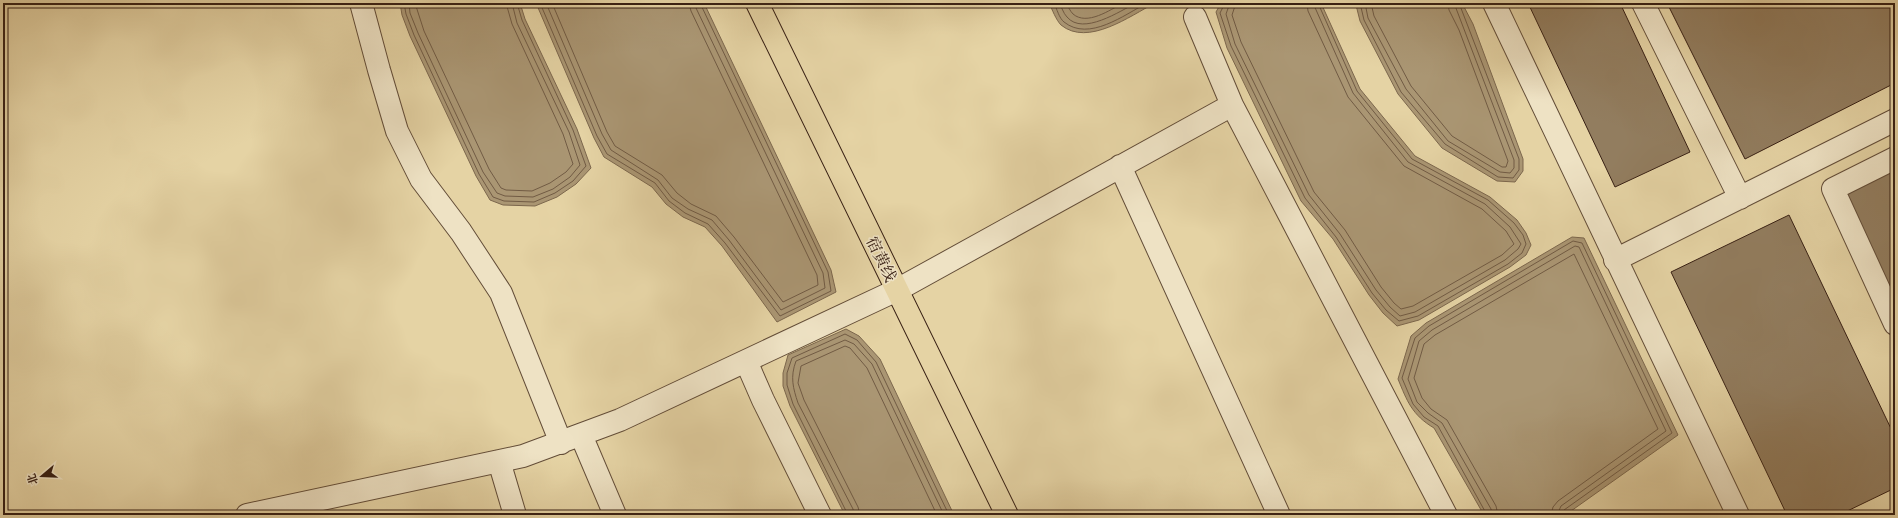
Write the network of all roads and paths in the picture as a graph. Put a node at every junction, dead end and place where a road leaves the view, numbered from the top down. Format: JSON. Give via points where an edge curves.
{"nodes":[{"id":1,"x":361,"y":3,"type":"edge"},
{"id":2,"x":757,"y":3,"type":"edge"},
{"id":3,"x":1494,"y":3,"type":"edge"},
{"id":4,"x":1643,"y":3,"type":"edge"},
{"id":5,"x":1195,"y":18,"type":"dead end"},
{"id":6,"x":1232,"y":105,"type":"junction"},
{"id":7,"x":1895,"y":120,"type":"edge"},
{"id":8,"x":1895,"y":158,"type":"edge"},
{"id":9,"x":1120,"y":166,"type":"junction"},
{"id":10,"x":1740,"y":198,"type":"junction"},
{"id":11,"x":1615,"y":260,"type":"junction"},
{"id":12,"x":897,"y":290,"type":"junction"},
{"id":13,"x":1895,"y":324,"type":"edge"},
{"id":14,"x":746,"y":361,"type":"junction"},
{"id":15,"x":581,"y":435,"type":"junction"},
{"id":16,"x":560,"y":443,"type":"junction"},
{"id":17,"x":500,"y":461,"type":"junction"},
{"id":18,"x":247,"y":515,"type":"edge"},
{"id":19,"x":515,"y":515,"type":"edge"},
{"id":20,"x":615,"y":515,"type":"edge"},
{"id":21,"x":820,"y":515,"type":"edge"},
{"id":22,"x":1007,"y":515,"type":"edge"},
{"id":23,"x":1279,"y":515,"type":"edge"},
{"id":24,"x":1446,"y":515,"type":"edge"},
{"id":25,"x":1738,"y":515,"type":"edge"}],
"edges":[{"from":1,"to":16,"type":"street","via":[[398,131],[422,179],[501,293]]},
{"from":2,"to":12,"type":"main road","name":"宿黄线"},
{"from":3,"to":11,"type":"street"},
{"from":4,"to":10,"type":"street"},
{"from":5,"to":6,"type":"street"},
{"from":6,"to":9,"type":"street"},
{"from":6,"to":24,"type":"street"},
{"from":7,"to":10,"type":"street"},
{"from":8,"to":13,"type":"street","via":[[1833,189]]},
{"from":9,"to":12,"type":"street"},
{"from":9,"to":23,"type":"street"},
{"from":10,"to":11,"type":"street"},
{"from":11,"to":25,"type":"street"},
{"from":12,"to":14,"type":"street"},
{"from":12,"to":22,"type":"main road","name":"宿黄线"},
{"from":14,"to":15,"type":"street","via":[[620,420]]},
{"from":14,"to":21,"type":"street"},
{"from":15,"to":16,"type":"street"},
{"from":15,"to":20,"type":"street"},
{"from":16,"to":17,"type":"street"},
{"from":17,"to":18,"type":"street"},
{"from":17,"to":19,"type":"street"}]}
